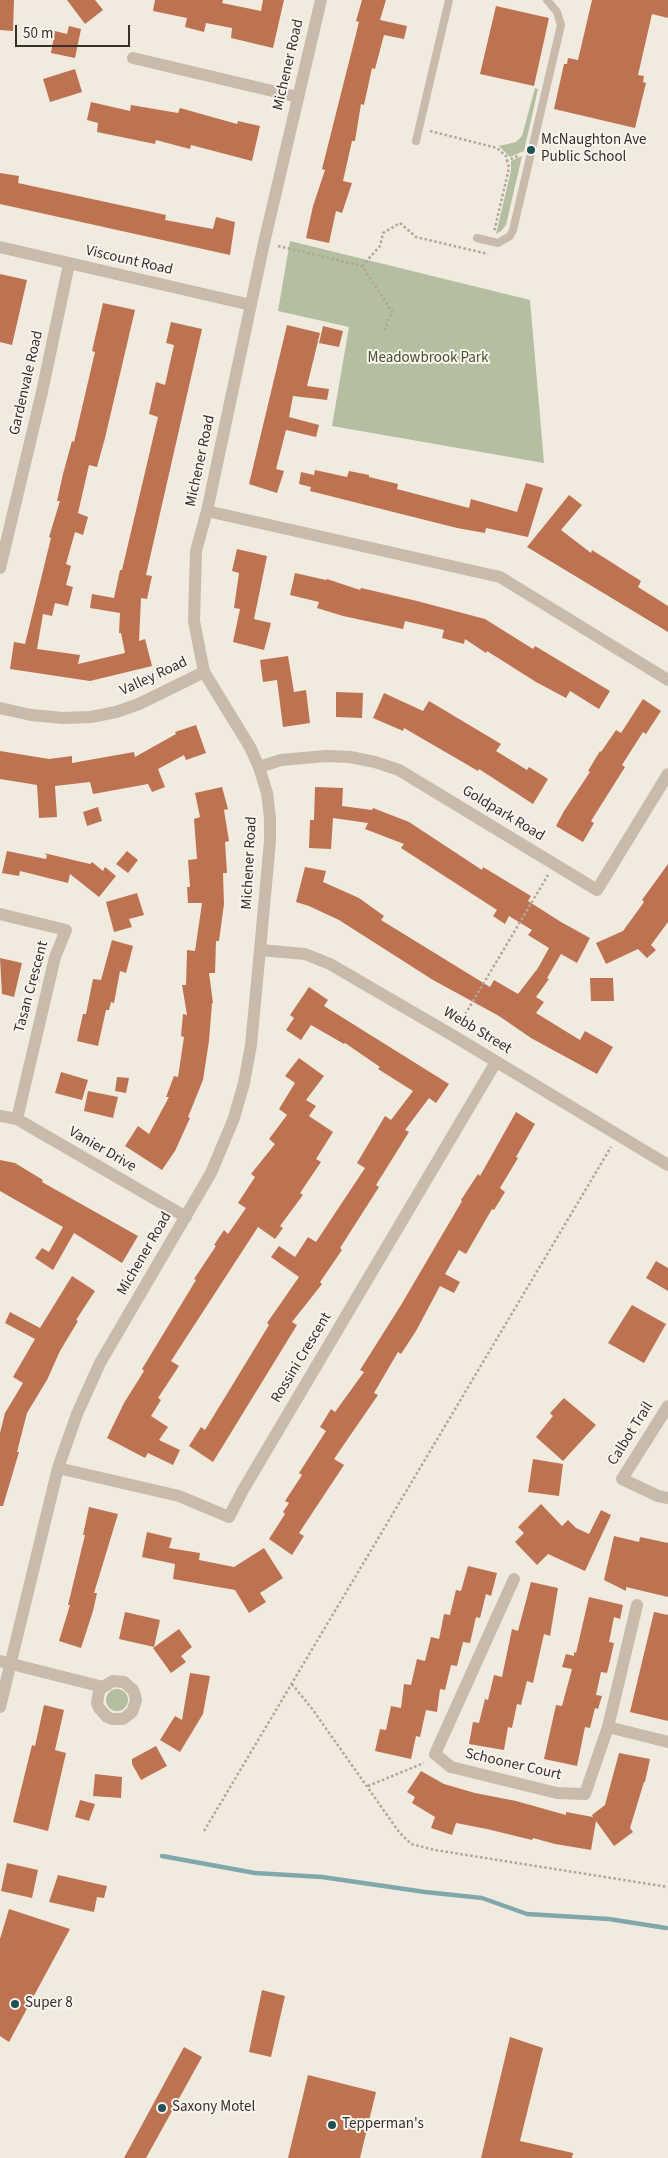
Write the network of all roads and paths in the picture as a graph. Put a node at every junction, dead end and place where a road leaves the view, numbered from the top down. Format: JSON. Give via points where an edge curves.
{"nodes":[{"id":1,"x":321,"y":0,"type":"edge"},
{"id":2,"x":449,"y":0,"type":"edge"},
{"id":3,"x":547,"y":0,"type":"edge"},
{"id":4,"x":133,"y":58,"type":"dead end"},
{"id":5,"x":298,"y":97,"type":"junction"},
{"id":6,"x":420,"y":128,"type":"junction"},
{"id":7,"x":416,"y":141,"type":"dead end"},
{"id":8,"x":523,"y":154,"type":"dead end"},
{"id":9,"x":507,"y":160,"type":"junction"},
{"id":10,"x":493,"y":233,"type":"dead end"},
{"id":11,"x":477,"y":238,"type":"dead end"},
{"id":12,"x":264,"y":243,"type":"junction"},
{"id":13,"x":0,"y":248,"type":"edge"},
{"id":14,"x":494,"y":254,"type":"dead end"},
{"id":15,"x":69,"y":264,"type":"junction"},
{"id":16,"x":362,"y":266,"type":"junction"},
{"id":17,"x":251,"y":305,"type":"junction"},
{"id":18,"x":385,"y":330,"type":"dead end"},
{"id":19,"x":207,"y":511,"type":"junction"},
{"id":20,"x":0,"y":568,"type":"edge"},
{"id":21,"x":204,"y":672,"type":"junction"},
{"id":22,"x":668,"y":680,"type":"edge"},
{"id":23,"x":0,"y":708,"type":"edge"},
{"id":24,"x":259,"y":767,"type":"junction"},
{"id":25,"x":668,"y":774,"type":"edge"},
{"id":26,"x":550,"y":873,"type":"dead end"},
{"id":27,"x":0,"y":914,"type":"edge"},
{"id":28,"x":260,"y":950,"type":"junction"},
{"id":29,"x":452,"y":1035,"type":"junction"},
{"id":30,"x":496,"y":1062,"type":"junction"},
{"id":31,"x":0,"y":1116,"type":"edge"},
{"id":32,"x":17,"y":1119,"type":"junction"},
{"id":33,"x":618,"y":1136,"type":"junction"},
{"id":34,"x":668,"y":1165,"type":"edge"},
{"id":35,"x":186,"y":1217,"type":"junction"},
{"id":36,"x":668,"y":1406,"type":"edge"},
{"id":37,"x":58,"y":1468,"type":"junction"},
{"id":38,"x":668,"y":1498,"type":"edge"},
{"id":39,"x":514,"y":1579,"type":"dead end"},
{"id":40,"x":637,"y":1605,"type":"dead end"},
{"id":41,"x":6,"y":1663,"type":"edge"},
{"id":42,"x":291,"y":1683,"type":"junction"},
{"id":43,"x":103,"y":1687,"type":"dead end"},
{"id":44,"x":0,"y":1707,"type":"edge"},
{"id":45,"x":608,"y":1727,"type":"junction"},
{"id":46,"x":668,"y":1742,"type":"edge"},
{"id":47,"x":438,"y":1756,"type":"junction"},
{"id":48,"x":368,"y":1786,"type":"junction"},
{"id":49,"x":204,"y":1831,"type":"dead end"},
{"id":50,"x":668,"y":1887,"type":"edge"}],
"edges":[{"from":1,"to":5,"type":"street","name":"Michener Road"},
{"from":2,"to":6,"type":"lane"},
{"from":3,"to":11,"type":"lane","via":[[558,12],[561,25],[513,230],[510,236],[498,243]]},
{"from":4,"to":5,"type":"street"},
{"from":5,"to":12,"type":"street","name":"Michener Road"},
{"from":6,"to":7,"type":"lane"},
{"from":6,"to":9,"type":"path","via":[[497,148]]},
{"from":8,"to":9,"type":"path"},
{"from":9,"to":10,"type":"path","via":[[508,173]]},
{"from":12,"to":16,"type":"path"},
{"from":12,"to":17,"type":"street","name":"Michener Road"},
{"from":13,"to":15,"type":"street","name":"Viscount Road"},
{"from":14,"to":16,"type":"path","via":[[416,237],[400,223],[384,233],[380,246]]},
{"from":15,"to":17,"type":"street","name":"Viscount Road"},
{"from":15,"to":20,"type":"street","name":"Gardenvale Road"},
{"from":16,"to":18,"type":"path","via":[[393,313]]},
{"from":17,"to":19,"type":"street","name":"Michener Road"},
{"from":19,"to":21,"type":"street","name":"Michener Road","via":[[196,551],[193,599],[196,637]]},
{"from":19,"to":22,"type":"street","via":[[500,577]]},
{"from":21,"to":23,"type":"street","name":"Valley Road","via":[[139,704],[91,717],[31,715]]},
{"from":21,"to":24,"type":"street","name":"Michener Road"},
{"from":24,"to":25,"type":"street","name":"Goldpark Road","via":[[281,760],[326,756],[350,757],[399,770],[597,890]]},
{"from":24,"to":28,"type":"street","name":"Michener Road","via":[[270,818]]},
{"from":26,"to":29,"type":"path"},
{"from":27,"to":32,"type":"street","name":"Tasan Crescent","via":[[66,930],[55,957]]},
{"from":28,"to":29,"type":"street","name":"Webb Street","via":[[318,958]]},
{"from":28,"to":35,"type":"street","name":"Michener Road","via":[[244,1083],[223,1147]]},
{"from":29,"to":30,"type":"street","name":"Webb Street"},
{"from":30,"to":33,"type":"street","name":"Webb Street"},
{"from":30,"to":37,"type":"street","name":"Rossini Crescent","via":[[229,1517],[179,1496]]},
{"from":31,"to":32,"type":"street","name":"Vanier Drive"},
{"from":32,"to":35,"type":"street","name":"Vanier Drive"},
{"from":33,"to":34,"type":"street","name":"Webb Street"},
{"from":33,"to":42,"type":"path"},
{"from":35,"to":37,"type":"street","name":"Michener Road","via":[[100,1363]]},
{"from":36,"to":38,"type":"street","name":"Calbot Trail","via":[[622,1479]]},
{"from":37,"to":41,"type":"street","name":"Michener Road"},
{"from":39,"to":47,"type":"street","via":[[435,1754]]},
{"from":40,"to":45,"type":"street","name":"Schooner Court"},
{"from":41,"to":43,"type":"street"},
{"from":41,"to":44,"type":"street","name":"Michener Road"},
{"from":42,"to":48,"type":"path"},
{"from":42,"to":49,"type":"path"},
{"from":45,"to":46,"type":"street"},
{"from":45,"to":47,"type":"street","name":"Schooner Court","via":[[585,1794],[557,1793],[460,1770]]},
{"from":47,"to":48,"type":"path"},
{"from":48,"to":50,"type":"path","via":[[404,1839],[418,1847]]}]}
